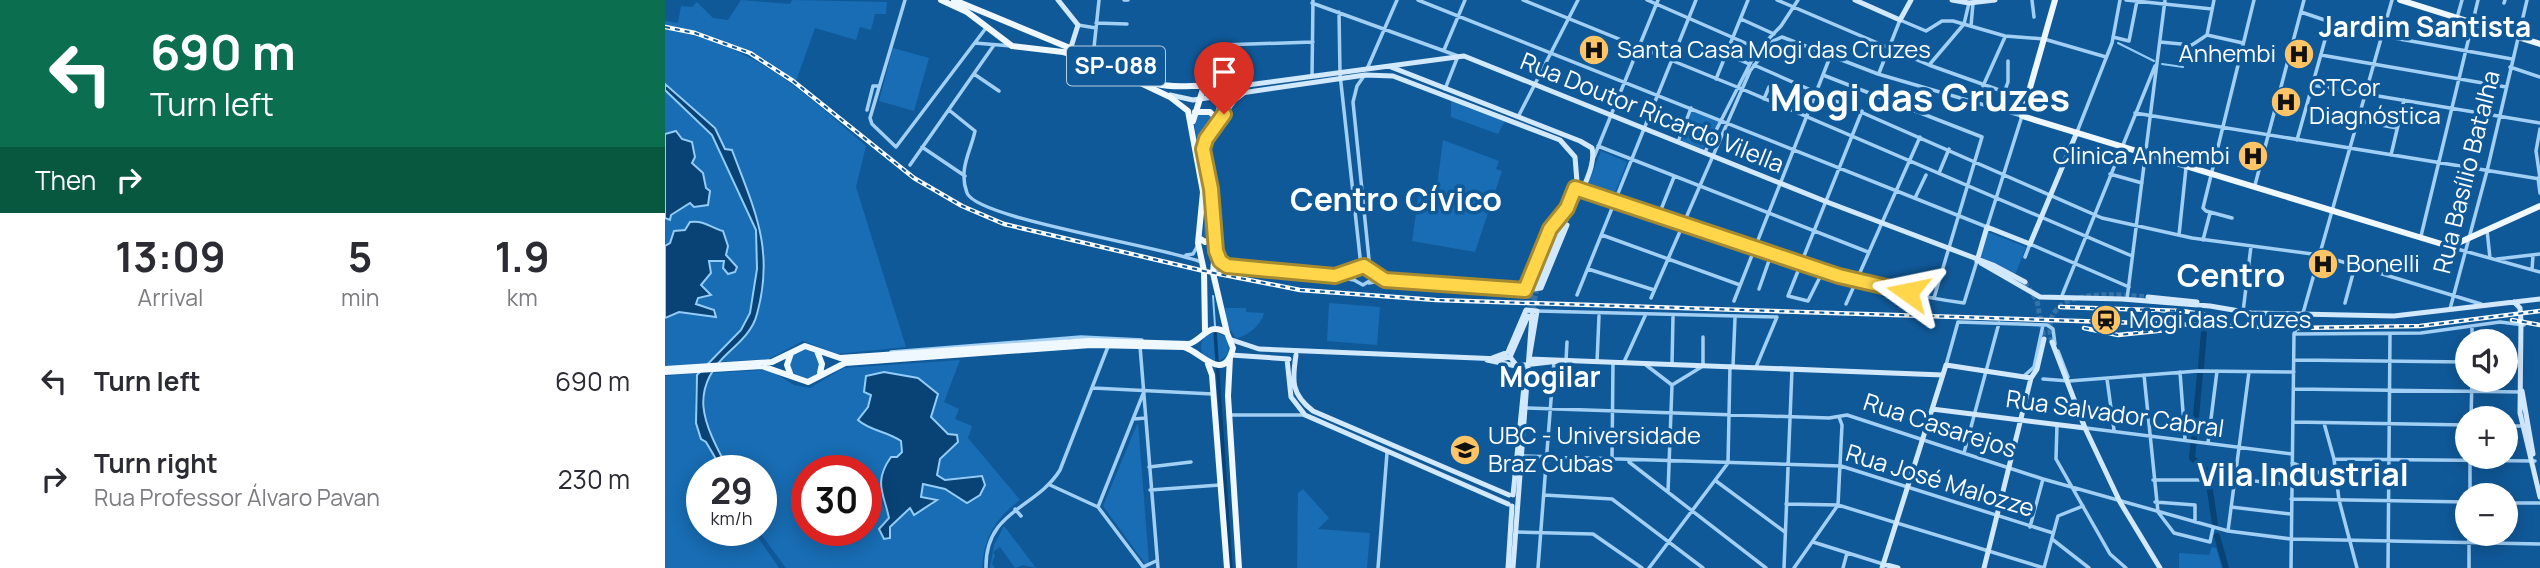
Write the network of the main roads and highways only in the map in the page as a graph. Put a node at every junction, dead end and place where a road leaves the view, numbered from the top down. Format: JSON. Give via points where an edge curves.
{"nodes":[{"id":1,"x":941,"y":0,"type":"edge"},
{"id":2,"x":954,"y":0,"type":"edge"},
{"id":3,"x":1058,"y":0,"type":"edge"},
{"id":4,"x":1855,"y":0,"type":"edge"},
{"id":5,"x":1911,"y":0,"type":"edge"},
{"id":6,"x":1952,"y":0,"type":"edge"},
{"id":7,"x":1995,"y":0,"type":"edge"},
{"id":8,"x":2055,"y":0,"type":"edge"},
{"id":9,"x":2400,"y":0,"type":"edge"},
{"id":10,"x":1976,"y":2,"type":"edge"},
{"id":11,"x":1906,"y":10,"type":"junction"},
{"id":12,"x":994,"y":16,"type":"junction"},
{"id":13,"x":1891,"y":16,"type":"junction"},
{"id":14,"x":1010,"y":23,"type":"junction"},
{"id":15,"x":985,"y":30,"type":"junction"},
{"id":16,"x":998,"y":43,"type":"junction"},
{"id":17,"x":2540,"y":44,"type":"edge"},
{"id":18,"x":1070,"y":50,"type":"junction"},
{"id":19,"x":1393,"y":71,"type":"junction"},
{"id":20,"x":1366,"y":72,"type":"junction"},
{"id":21,"x":1340,"y":76,"type":"junction"},
{"id":22,"x":1212,"y":85,"type":"junction"},
{"id":23,"x":1157,"y":90,"type":"junction"},
{"id":24,"x":1226,"y":92,"type":"junction"},
{"id":25,"x":1243,"y":93,"type":"junction"},
{"id":26,"x":1199,"y":100,"type":"junction"},
{"id":27,"x":1195,"y":112,"type":"junction"},
{"id":28,"x":1224,"y":114,"type":"junction"},
{"id":29,"x":1517,"y":119,"type":"junction"},
{"id":30,"x":1192,"y":124,"type":"junction"},
{"id":31,"x":1213,"y":128,"type":"junction"},
{"id":32,"x":2077,"y":132,"type":"junction"},
{"id":33,"x":1580,"y":141,"type":"junction"},
{"id":34,"x":1570,"y":149,"type":"junction"},
{"id":35,"x":1578,"y":189,"type":"junction"},
{"id":36,"x":1574,"y":206,"type":"junction"},
{"id":37,"x":2540,"y":206,"type":"edge"},
{"id":38,"x":1567,"y":208,"type":"junction"},
{"id":39,"x":1216,"y":237,"type":"junction"},
{"id":40,"x":1199,"y":240,"type":"junction"},
{"id":41,"x":1977,"y":261,"type":"junction"},
{"id":42,"x":2025,"y":282,"type":"tunnel mouth"},
{"id":43,"x":2148,"y":297,"type":"tunnel mouth"},
{"id":44,"x":2540,"y":299,"type":"edge"},
{"id":45,"x":2531,"y":300,"type":"junction"},
{"id":46,"x":2514,"y":302,"type":"junction"},
{"id":47,"x":2207,"y":305,"type":"junction"},
{"id":48,"x":1532,"y":314,"type":"junction"},
{"id":49,"x":2522,"y":324,"type":"junction"},
{"id":50,"x":1205,"y":331,"type":"junction"},
{"id":51,"x":1231,"y":339,"type":"junction"},
{"id":52,"x":2044,"y":339,"type":"tunnel mouth"},
{"id":53,"x":1198,"y":340,"type":"junction"},
{"id":54,"x":2052,"y":342,"type":"tunnel mouth"},
{"id":55,"x":1109,"y":343,"type":"junction"},
{"id":56,"x":815,"y":349,"type":"junction"},
{"id":57,"x":1259,"y":349,"type":"junction"},
{"id":58,"x":1311,"y":350,"type":"junction"},
{"id":59,"x":792,"y":352,"type":"junction"},
{"id":60,"x":1198,"y":355,"type":"junction"},
{"id":61,"x":1231,"y":355,"type":"junction"},
{"id":62,"x":1296,"y":355,"type":"junction"},
{"id":63,"x":1510,"y":356,"type":"junction"},
{"id":64,"x":1477,"y":358,"type":"junction"},
{"id":65,"x":1492,"y":358,"type":"junction"},
{"id":66,"x":1287,"y":359,"type":"junction"},
{"id":67,"x":1529,"y":361,"type":"junction"},
{"id":68,"x":1208,"y":364,"type":"junction"},
{"id":69,"x":1946,"y":365,"type":"junction"},
{"id":70,"x":723,"y":366,"type":"junction"},
{"id":71,"x":1516,"y":366,"type":"junction"},
{"id":72,"x":665,"y":371,"type":"edge"},
{"id":73,"x":1928,"y":374,"type":"junction"},
{"id":74,"x":1943,"y":375,"type":"junction"},
{"id":75,"x":818,"y":376,"type":"junction"},
{"id":76,"x":792,"y":377,"type":"junction"},
{"id":77,"x":2031,"y":377,"type":"junction"},
{"id":78,"x":2521,"y":392,"type":"junction"},
{"id":79,"x":1932,"y":409,"type":"junction"},
{"id":80,"x":1319,"y":415,"type":"junction"},
{"id":81,"x":2020,"y":420,"type":"junction"},
{"id":82,"x":1316,"y":422,"type":"junction"},
{"id":83,"x":2085,"y":428,"type":"junction"},
{"id":84,"x":1424,"y":460,"type":"junction"},
{"id":85,"x":2533,"y":461,"type":"junction"},
{"id":86,"x":1417,"y":466,"type":"junction"},
{"id":87,"x":1424,"y":468,"type":"junction"},
{"id":88,"x":2540,"y":481,"type":"edge"},
{"id":89,"x":1511,"y":495,"type":"junction"},
{"id":90,"x":2540,"y":498,"type":"edge"},
{"id":91,"x":1518,"y":501,"type":"junction"},
{"id":92,"x":1510,"y":505,"type":"junction"},
{"id":93,"x":1883,"y":566,"type":"edge"},
{"id":94,"x":1227,"y":568,"type":"edge"},
{"id":95,"x":1239,"y":568,"type":"edge"},
{"id":96,"x":1508,"y":568,"type":"edge"},
{"id":97,"x":1513,"y":568,"type":"edge"},
{"id":98,"x":1898,"y":568,"type":"edge"},
{"id":99,"x":1984,"y":568,"type":"edge"},
{"id":100,"x":2160,"y":568,"type":"edge"}],
"edges":[{"from":1,"to":15,"type":"main road","number":"SP-088","via":[[967,12]]},
{"from":2,"to":12,"type":"main road","number":"SP-088"},
{"from":3,"to":18,"type":"main road","via":[[1078,25]]},
{"from":4,"to":13,"type":"main road"},
{"from":5,"to":11,"type":"main road"},
{"from":6,"to":10,"type":"main road"},
{"from":7,"to":10,"type":"main road"},
{"from":8,"to":32,"type":"main road","via":[[2022,116]]},
{"from":9,"to":17,"type":"main road"},
{"from":11,"to":13,"type":"main road"},
{"from":11,"to":13,"type":"main road","via":[[1900,20]]},
{"from":12,"to":14,"type":"main road","number":"SP-088"},
{"from":12,"to":15,"type":"main road"},
{"from":14,"to":16,"type":"main road"},
{"from":14,"to":18,"type":"main road","number":"SP-088"},
{"from":15,"to":16,"type":"main road","number":"SP-088"},
{"from":16,"to":18,"type":"main road","number":"SP-088"},
{"from":18,"to":22,"type":"main road","number":"SP-088","via":[[1164,86]]},
{"from":18,"to":23,"type":"main road","number":"SP-088"},
{"from":19,"to":20,"type":"main road","number":"SP-088"},
{"from":19,"to":20,"type":"main road","number":"SP-088"},
{"from":19,"to":29,"type":"main road","number":"SP-088"},
{"from":19,"to":29,"type":"main road","number":"SP-088"},
{"from":19,"to":41,"type":"main road","name":"Rua Doutor Ricardo Vilella","via":[[1458,56]]},
{"from":20,"to":21,"type":"main road","number":"SP-088"},
{"from":21,"to":24,"type":"main road","number":"SP-088"},
{"from":21,"to":25,"type":"main road","number":"SP-088"},
{"from":22,"to":24,"type":"main road","number":"SP-088"},
{"from":22,"to":26,"type":"main road","via":[[1204,87]]},
{"from":23,"to":26,"type":"main road","number":"SP-088"},
{"from":23,"to":30,"type":"main road","via":[[1186,108]]},
{"from":24,"to":25,"type":"main road","number":"SP-088"},
{"from":24,"to":26,"type":"main road","number":"SP-088"},
{"from":24,"to":28,"type":"main road"},
{"from":25,"to":28,"type":"main road"},
{"from":26,"to":27,"type":"main road"},
{"from":27,"to":30,"type":"main road"},
{"from":27,"to":31,"type":"main road","via":[[1213,114]]},
{"from":28,"to":31,"type":"main road"},
{"from":29,"to":33,"type":"main road","number":"SP-088"},
{"from":29,"to":34,"type":"main road","number":"SP-088"},
{"from":30,"to":40,"type":"main road","via":[[1203,192]]},
{"from":31,"to":39,"type":"main road","via":[[1203,149]]},
{"from":32,"to":37,"type":"main road","via":[[2445,245],[2469,239]]},
{"from":32,"to":41,"type":"main road","via":[[2030,244],[1987,227]]},
{"from":33,"to":34,"type":"main road"},
{"from":33,"to":35,"type":"main road","number":"SP-088","via":[[1592,148],[1594,158]]},
{"from":34,"to":35,"type":"main road","via":[[1578,167]]},
{"from":35,"to":36,"type":"main road"},
{"from":35,"to":38,"type":"main road"},
{"from":36,"to":38,"type":"main road","via":[[1535,287]]},
{"from":36,"to":38,"type":"main road","via":[[1542,287],[1525,290],[1550,229]]},
{"from":39,"to":40,"type":"main road"},
{"from":39,"to":51,"type":"main road","via":[[1213,270]]},
{"from":40,"to":50,"type":"main road"},
{"from":41,"to":42,"type":"main road"},
{"from":41,"to":47,"type":"main road","via":[[2035,295]]},
{"from":43,"to":47,"type":"main road"},
{"from":44,"to":45,"type":"main road"},
{"from":45,"to":46,"type":"main road"},
{"from":45,"to":49,"type":"main road","via":[[2523,308]]},
{"from":46,"to":47,"type":"main road","via":[[2394,316],[2243,312]]},
{"from":46,"to":49,"type":"main road","via":[[2520,308]]},
{"from":48,"to":63,"type":"main road"},
{"from":48,"to":65,"type":"main road","via":[[1524,312],[1507,352]]},
{"from":48,"to":67,"type":"main road"},
{"from":49,"to":78,"type":"main road"},
{"from":50,"to":51,"type":"main road","via":[[1216,328]]},
{"from":50,"to":53,"type":"main road"},
{"from":51,"to":57,"type":"main road"},
{"from":51,"to":61,"type":"main road"},
{"from":52,"to":77,"type":"main road"},
{"from":53,"to":55,"type":"main road","via":[[1189,344]]},
{"from":53,"to":60,"type":"main road"},
{"from":54,"to":83,"type":"main road"},
{"from":55,"to":56,"type":"main road","via":[[848,358],[831,357]]},
{"from":55,"to":60,"type":"main road","via":[[1184,347]]},
{"from":55,"to":75,"type":"main road","via":[[845,363]]},
{"from":56,"to":59,"type":"main road","via":[[805,346]]},
{"from":56,"to":75,"type":"main road","via":[[822,364]]},
{"from":57,"to":61,"type":"main road"},
{"from":57,"to":62,"type":"main road"},
{"from":58,"to":62,"type":"main road"},
{"from":58,"to":62,"type":"main road"},
{"from":58,"to":64,"type":"main road"},
{"from":59,"to":70,"type":"main road","via":[[772,362]]},
{"from":59,"to":76,"type":"main road","via":[[787,365]]},
{"from":60,"to":68,"type":"main road"},
{"from":61,"to":66,"type":"main road"},
{"from":61,"to":68,"type":"main road","via":[[1223,363]]},
{"from":61,"to":95,"type":"main road","via":[[1227,372]]},
{"from":62,"to":66,"type":"main road"},
{"from":62,"to":80,"type":"main road","via":[[1294,391]]},
{"from":63,"to":65,"type":"main road"},
{"from":63,"to":71,"type":"main road"},
{"from":64,"to":65,"type":"main road"},
{"from":64,"to":71,"type":"main road"},
{"from":66,"to":82,"type":"main road","via":[[1291,397]]},
{"from":67,"to":71,"type":"main road"},
{"from":67,"to":73,"type":"main road"},
{"from":67,"to":91,"type":"main road"},
{"from":68,"to":94,"type":"main road"},
{"from":69,"to":73,"type":"main road"},
{"from":69,"to":74,"type":"main road"},
{"from":69,"to":77,"type":"main road"},
{"from":70,"to":72,"type":"main road"},
{"from":70,"to":76,"type":"main road","via":[[771,368]]},
{"from":71,"to":89,"type":"main road","via":[[1525,376]]},
{"from":73,"to":74,"type":"main road"},
{"from":74,"to":79,"type":"main road"},
{"from":75,"to":76,"type":"main road","via":[[803,383]]},
{"from":77,"to":81,"type":"main road"},
{"from":78,"to":85,"type":"main road"},
{"from":78,"to":85,"type":"main road","via":[[2522,426]]},
{"from":79,"to":81,"type":"main road","name":"Rua Salvador Cabral"},
{"from":79,"to":93,"type":"main road"},
{"from":80,"to":82,"type":"main road"},
{"from":80,"to":84,"type":"main road"},
{"from":81,"to":83,"type":"main road","name":"Rua Salvador Cabral"},
{"from":81,"to":99,"type":"main road"},
{"from":82,"to":86,"type":"main road"},
{"from":83,"to":100,"type":"main road","via":[[2120,502]]},
{"from":84,"to":86,"type":"main road"},
{"from":84,"to":87,"type":"main road"},
{"from":84,"to":89,"type":"main road"},
{"from":85,"to":88,"type":"main road"},
{"from":85,"to":90,"type":"main road"},
{"from":86,"to":87,"type":"main road"},
{"from":87,"to":92,"type":"main road"},
{"from":89,"to":91,"type":"main road"},
{"from":89,"to":92,"type":"main road"},
{"from":91,"to":92,"type":"main road"},
{"from":91,"to":97,"type":"main road"},
{"from":92,"to":96,"type":"main road"},
{"from":93,"to":98,"type":"main road"}]}
